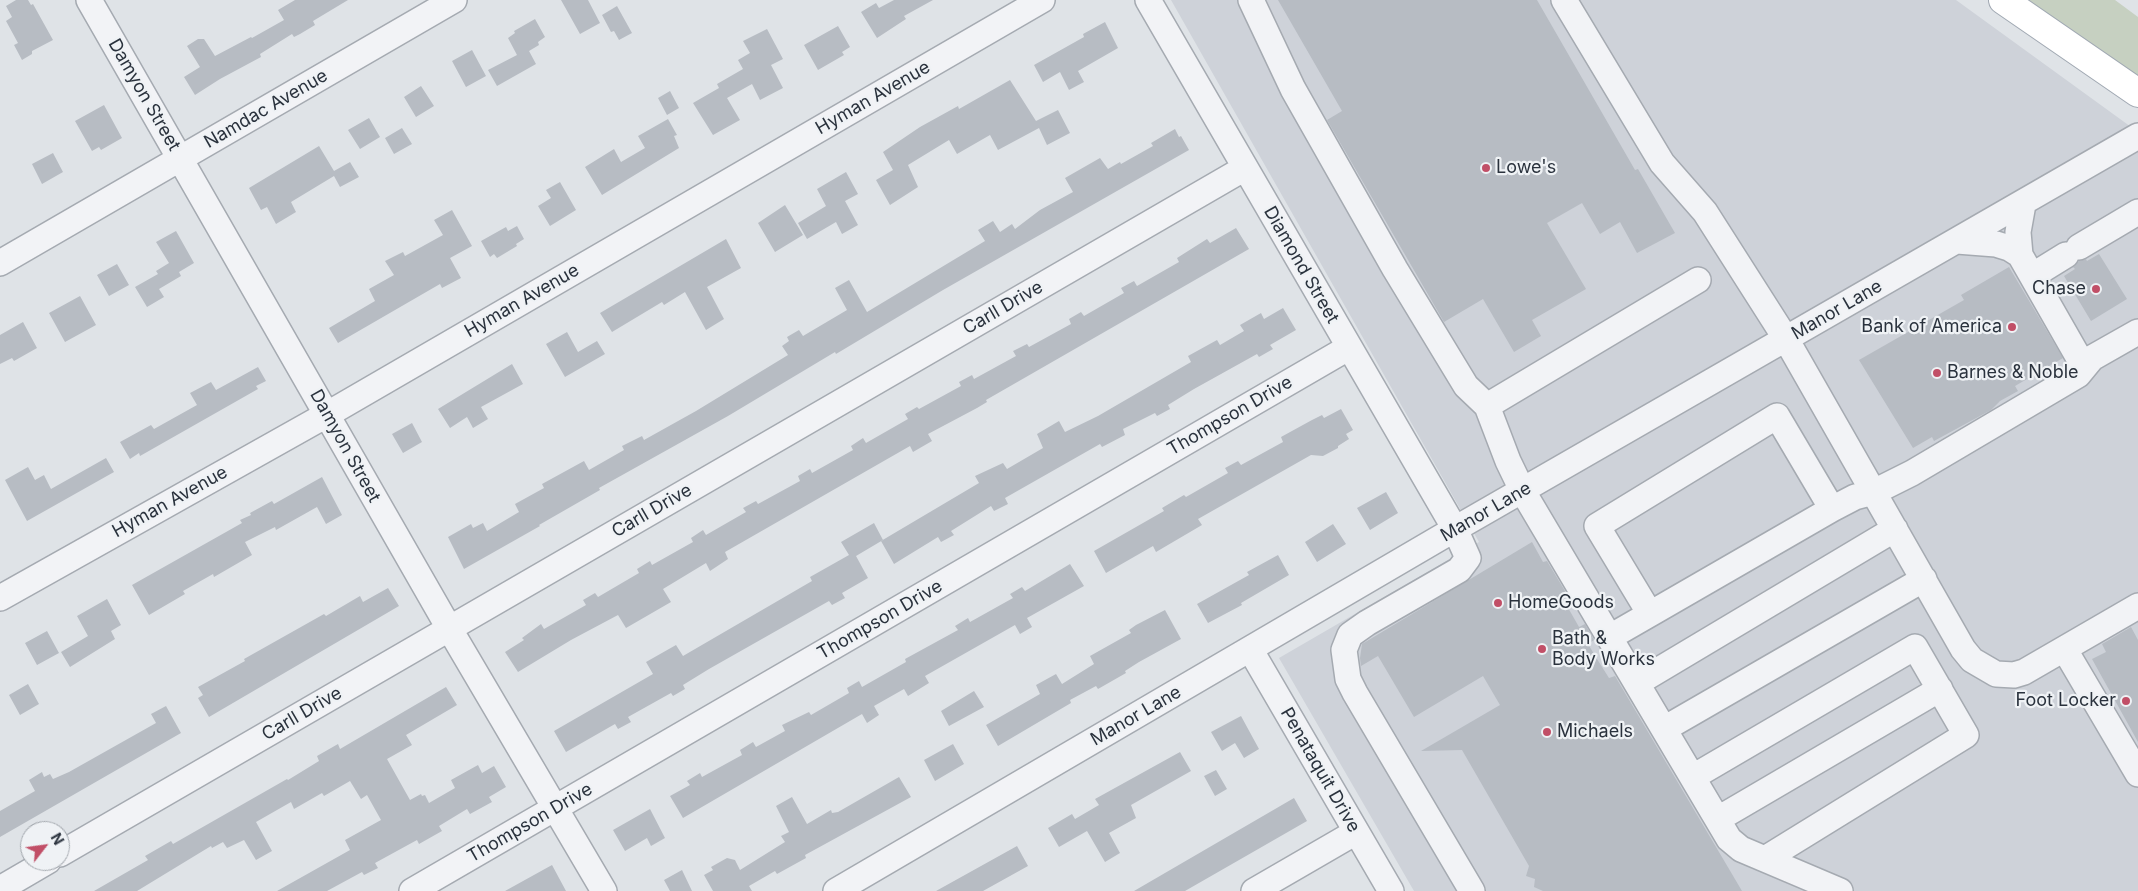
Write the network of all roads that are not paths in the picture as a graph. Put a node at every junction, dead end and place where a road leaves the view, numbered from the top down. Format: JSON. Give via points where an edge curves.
{"nodes":[{"id":1,"x":89,"y":0,"type":"edge"},
{"id":2,"x":454,"y":0,"type":"edge"},
{"id":3,"x":1042,"y":0,"type":"edge"},
{"id":4,"x":1148,"y":0,"type":"edge"},
{"id":5,"x":1251,"y":0,"type":"edge"},
{"id":6,"x":1564,"y":0,"type":"edge"},
{"id":7,"x":2003,"y":0,"type":"edge"},
{"id":8,"x":2138,"y":93,"type":"edge"},
{"id":9,"x":2138,"y":136,"type":"edge"},
{"id":10,"x":180,"y":159,"type":"junction"},
{"id":11,"x":1245,"y":168,"type":"junction"},
{"id":12,"x":2023,"y":204,"type":"junction"},
{"id":13,"x":2138,"y":212,"type":"edge"},
{"id":14,"x":1957,"y":242,"type":"junction"},
{"id":15,"x":0,"y":263,"type":"edge"},
{"id":16,"x":2026,"y":265,"type":"junction"},
{"id":17,"x":1698,"y":280,"type":"dead end"},
{"id":18,"x":2138,"y":332,"type":"edge"},
{"id":19,"x":1786,"y":339,"type":"junction"},
{"id":20,"x":1348,"y":348,"type":"junction"},
{"id":21,"x":2084,"y":367,"type":"junction"},
{"id":22,"x":1487,"y":406,"type":"junction"},
{"id":23,"x":328,"y":414,"type":"junction"},
{"id":24,"x":1522,"y":490,"type":"junction"},
{"id":25,"x":1874,"y":492,"type":"junction"},
{"id":26,"x":1832,"y":510,"type":"junction"},
{"id":27,"x":1454,"y":529,"type":"junction"},
{"id":28,"x":1895,"y":530,"type":"junction"},
{"id":29,"x":1924,"y":580,"type":"junction"},
{"id":30,"x":0,"y":598,"type":"edge"},
{"id":31,"x":2138,"y":606,"type":"edge"},
{"id":32,"x":1650,"y":614,"type":"junction"},
{"id":33,"x":1950,"y":625,"type":"junction"},
{"id":34,"x":449,"y":628,"type":"junction"},
{"id":35,"x":1610,"y":637,"type":"junction"},
{"id":36,"x":1915,"y":647,"type":"junction"},
{"id":37,"x":1250,"y":649,"type":"junction"},
{"id":38,"x":2065,"y":650,"type":"junction"},
{"id":39,"x":1637,"y":683,"type":"junction"},
{"id":40,"x":1940,"y":689,"type":"junction"},
{"id":41,"x":1664,"y":730,"type":"junction"},
{"id":42,"x":2138,"y":774,"type":"edge"},
{"id":43,"x":1693,"y":777,"type":"junction"},
{"id":44,"x":555,"y":808,"type":"junction"},
{"id":45,"x":1718,"y":819,"type":"junction"},
{"id":46,"x":1356,"y":832,"type":"junction"},
{"id":47,"x":70,"y":848,"type":"edge"},
{"id":48,"x":1764,"y":859,"type":"junction"},
{"id":49,"x":31,"y":871,"type":"edge"},
{"id":50,"x":0,"y":889,"type":"edge"},
{"id":51,"x":412,"y":891,"type":"edge"},
{"id":52,"x":604,"y":891,"type":"edge"},
{"id":53,"x":836,"y":891,"type":"edge"},
{"id":54,"x":1254,"y":891,"type":"edge"},
{"id":55,"x":1390,"y":891,"type":"edge"},
{"id":56,"x":1472,"y":891,"type":"edge"},
{"id":57,"x":1840,"y":891,"type":"edge"}],
"edges":[{"from":1,"to":10,"type":"street","name":"Damyon Street"},
{"from":2,"to":10,"type":"street","name":"Namdac Avenue"},
{"from":3,"to":23,"type":"street","name":"Hyman Avenue"},
{"from":4,"to":11,"type":"street","name":"Diamond Street"},
{"from":5,"to":22,"type":"street","via":[[1293,89],[1395,269],[1466,386]]},
{"from":6,"to":19,"type":"street","via":[[1662,163],[1705,212]]},
{"from":7,"to":8,"type":"main road"},
{"from":9,"to":12,"type":"street","name":"Manor Lane"},
{"from":10,"to":15,"type":"street","name":"Namdac Avenue"},
{"from":10,"to":23,"type":"street","name":"Damyon Street"},
{"from":11,"to":20,"type":"street","name":"Diamond Street"},
{"from":11,"to":34,"type":"street","name":"Carll Drive"},
{"from":12,"to":14,"type":"street","name":"Manor Lane"},
{"from":12,"to":16,"type":"street","via":[[2018,232]]},
{"from":13,"to":16,"type":"street","via":[[2072,251]]},
{"from":14,"to":16,"type":"street","via":[[2009,248]]},
{"from":14,"to":19,"type":"street","name":"Manor Lane"},
{"from":16,"to":21,"type":"street"},
{"from":17,"to":22,"type":"street"},
{"from":18,"to":21,"type":"street","via":[[2092,358]]},
{"from":19,"to":24,"type":"street","name":"Manor Lane"},
{"from":19,"to":25,"type":"street"},
{"from":20,"to":27,"type":"street","name":"Diamond Street"},
{"from":20,"to":44,"type":"street","name":"Thompson Drive"},
{"from":21,"to":25,"type":"street","via":[[2078,375],[2055,389]]},
{"from":22,"to":24,"type":"street"},
{"from":23,"to":30,"type":"street","name":"Hyman Avenue"},
{"from":23,"to":34,"type":"street","name":"Damyon Street"},
{"from":24,"to":27,"type":"street","name":"Manor Lane"},
{"from":24,"to":35,"type":"street"},
{"from":25,"to":26,"type":"street","via":[[1855,496]]},
{"from":25,"to":28,"type":"street"},
{"from":26,"to":32,"type":"street"},
{"from":26,"to":32,"type":"street","via":[[1777,416],[1597,526]]},
{"from":27,"to":37,"type":"street","name":"Manor Lane"},
{"from":27,"to":56,"type":"street","name":"Diamond Street","via":[[1468,558],[1459,570],[1367,623],[1350,635],[1344,650],[1348,679],[1355,693]]},
{"from":28,"to":29,"type":"street"},
{"from":28,"to":39,"type":"street"},
{"from":29,"to":33,"type":"street"},
{"from":29,"to":41,"type":"street"},
{"from":31,"to":38,"type":"street"},
{"from":32,"to":35,"type":"street"},
{"from":33,"to":36,"type":"street"},
{"from":33,"to":38,"type":"street","via":[[1972,660],[1996,674],[2024,672]]},
{"from":34,"to":44,"type":"street","name":"Damyon Street"},
{"from":34,"to":47,"type":"street","name":"Carll Drive"},
{"from":35,"to":39,"type":"street"},
{"from":36,"to":40,"type":"street"},
{"from":36,"to":43,"type":"street"},
{"from":37,"to":46,"type":"street","name":"Penataquit Drive"},
{"from":37,"to":53,"type":"street","name":"Manor Lane"},
{"from":38,"to":42,"type":"street"},
{"from":39,"to":41,"type":"street"},
{"from":40,"to":45,"type":"street"},
{"from":40,"to":48,"type":"street","via":[[1966,735]]},
{"from":41,"to":43,"type":"street"},
{"from":43,"to":45,"type":"street"},
{"from":44,"to":51,"type":"street","name":"Thompson Drive"},
{"from":44,"to":52,"type":"street","name":"Damyon Street"},
{"from":45,"to":48,"type":"street","via":[[1729,838],[1741,849]]},
{"from":46,"to":54,"type":"street"},
{"from":46,"to":55,"type":"street","name":"Penataquit Drive"},
{"from":48,"to":57,"type":"street"},
{"from":49,"to":50,"type":"street"}]}
